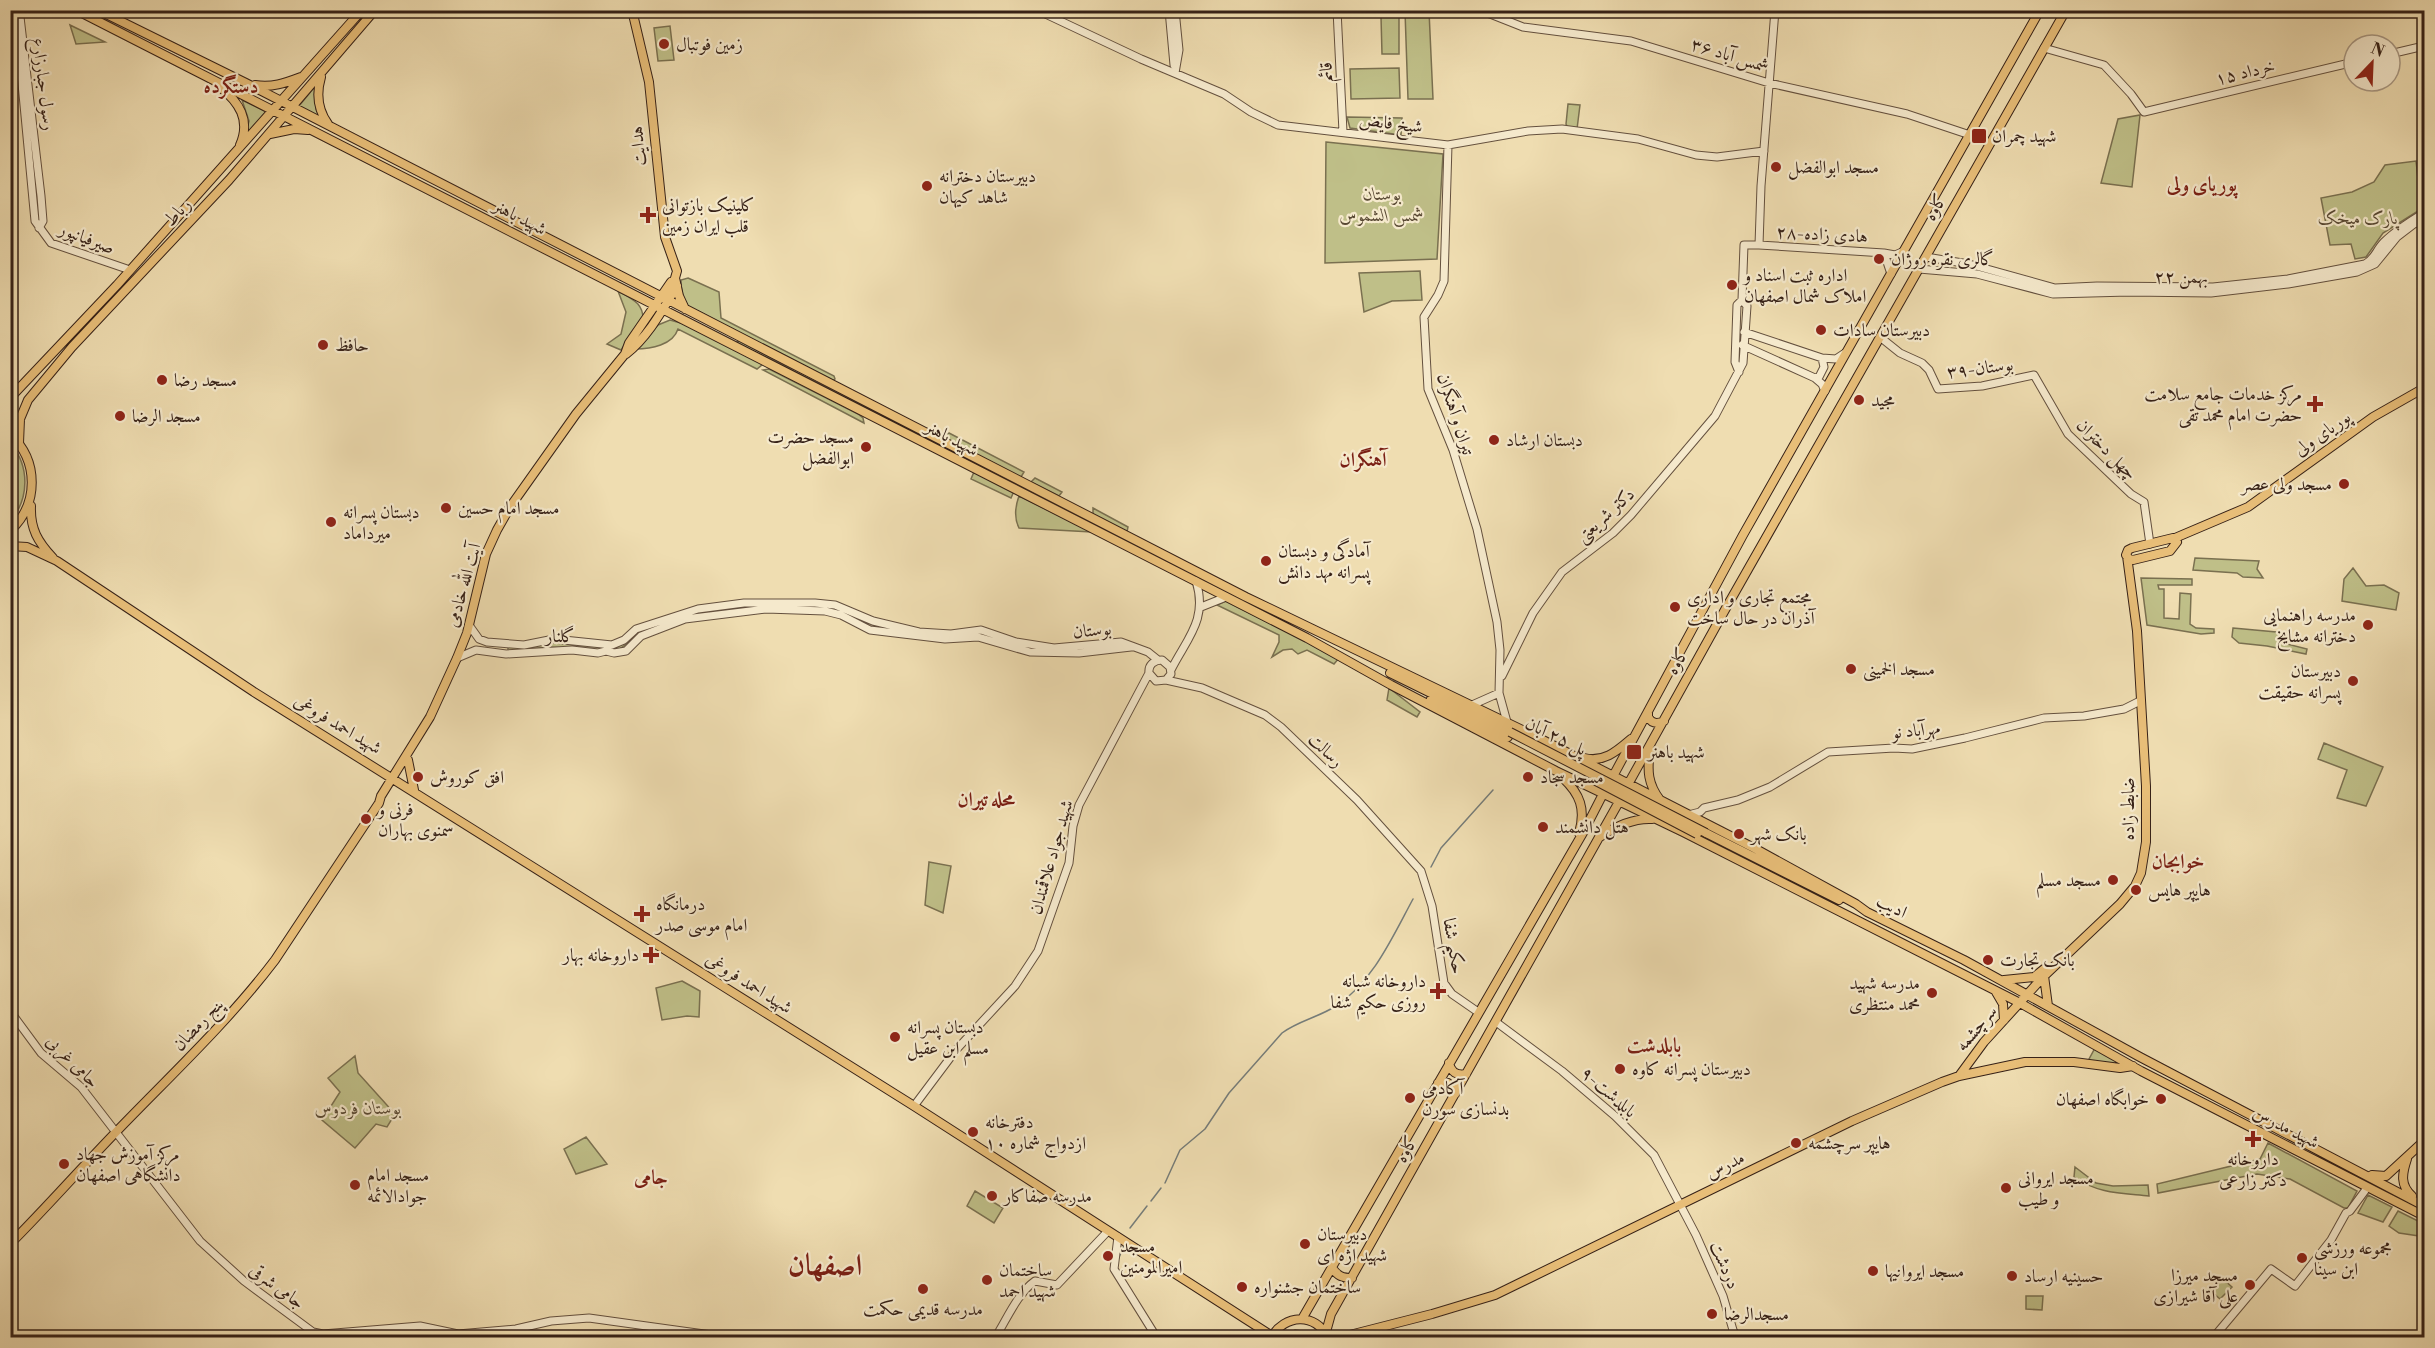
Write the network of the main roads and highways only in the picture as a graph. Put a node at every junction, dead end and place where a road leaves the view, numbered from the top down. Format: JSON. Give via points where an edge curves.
{"nodes":[{"id":1,"x":76,"y":10,"type":"edge"},
{"id":2,"x":99,"y":10,"type":"edge"},
{"id":3,"x":362,"y":10,"type":"edge"},
{"id":4,"x":375,"y":10,"type":"edge"},
{"id":5,"x":632,"y":10,"type":"edge"},
{"id":6,"x":2040,"y":10,"type":"edge"},
{"id":7,"x":2066,"y":10,"type":"edge"},
{"id":8,"x":128,"y":26,"type":"junction"},
{"id":9,"x":124,"y":35,"type":"junction"},
{"id":10,"x":322,"y":73,"type":"junction"},
{"id":11,"x":304,"y":76,"type":"junction"},
{"id":12,"x":208,"y":77,"type":"junction"},
{"id":13,"x":247,"y":84,"type":"junction"},
{"id":14,"x":281,"y":101,"type":"junction"},
{"id":15,"x":292,"y":107,"type":"junction"},
{"id":16,"x":273,"y":110,"type":"junction"},
{"id":17,"x":285,"y":115,"type":"junction"},
{"id":18,"x":330,"y":127,"type":"junction"},
{"id":19,"x":319,"y":133,"type":"junction"},
{"id":20,"x":270,"y":134,"type":"junction"},
{"id":21,"x":237,"y":151,"type":"junction"},
{"id":22,"x":130,"y":270,"type":"junction"},
{"id":23,"x":139,"y":275,"type":"junction"},
{"id":24,"x":674,"y":282,"type":"junction"},
{"id":25,"x":644,"y":293,"type":"junction"},
{"id":26,"x":664,"y":302,"type":"junction"},
{"id":27,"x":685,"y":310,"type":"junction"},
{"id":28,"x":677,"y":316,"type":"junction"},
{"id":29,"x":648,"y":323,"type":"junction"},
{"id":30,"x":736,"y":341,"type":"junction"},
{"id":31,"x":2424,"y":388,"type":"edge"},
{"id":32,"x":10,"y":398,"type":"edge"},
{"id":33,"x":10,"y":434,"type":"edge"},
{"id":34,"x":19,"y":443,"type":"junction"},
{"id":35,"x":1007,"y":475,"type":"junction"},
{"id":36,"x":993,"y":478,"type":"junction"},
{"id":37,"x":31,"y":496,"type":"junction"},
{"id":38,"x":10,"y":531,"type":"edge"},
{"id":39,"x":2175,"y":538,"type":"junction"},
{"id":40,"x":10,"y":546,"type":"edge"},
{"id":41,"x":37,"y":547,"type":"junction"},
{"id":42,"x":2131,"y":558,"type":"junction"},
{"id":43,"x":1327,"y":637,"type":"junction"},
{"id":44,"x":1307,"y":638,"type":"junction"},
{"id":45,"x":1648,"y":712,"type":"junction"},
{"id":46,"x":1664,"y":721,"type":"junction"},
{"id":47,"x":1635,"y":735,"type":"junction"},
{"id":48,"x":1541,"y":739,"type":"junction"},
{"id":49,"x":1651,"y":743,"type":"junction"},
{"id":50,"x":1573,"y":755,"type":"junction"},
{"id":51,"x":1535,"y":759,"type":"junction"},
{"id":52,"x":405,"y":760,"type":"junction"},
{"id":53,"x":378,"y":768,"type":"junction"},
{"id":54,"x":1557,"y":771,"type":"junction"},
{"id":55,"x":1613,"y":776,"type":"junction"},
{"id":56,"x":395,"y":778,"type":"junction"},
{"id":57,"x":1628,"y":785,"type":"junction"},
{"id":58,"x":414,"y":790,"type":"junction"},
{"id":59,"x":384,"y":792,"type":"junction"},
{"id":60,"x":1603,"y":794,"type":"junction"},
{"id":61,"x":379,"y":802,"type":"junction"},
{"id":62,"x":1619,"y":803,"type":"junction"},
{"id":63,"x":1663,"y":803,"type":"junction"},
{"id":64,"x":1688,"y":815,"type":"junction"},
{"id":65,"x":1654,"y":819,"type":"junction"},
{"id":66,"x":1584,"y":831,"type":"junction"},
{"id":67,"x":1683,"y":832,"type":"junction"},
{"id":68,"x":1704,"y":838,"type":"joint"},
{"id":69,"x":1598,"y":839,"type":"junction"},
{"id":70,"x":1576,"y":844,"type":"junction"},
{"id":71,"x":1566,"y":861,"type":"junction"},
{"id":72,"x":1581,"y":869,"type":"junction"},
{"id":73,"x":1867,"y":912,"type":"junction"},
{"id":74,"x":1859,"y":923,"type":"junction"},
{"id":75,"x":2096,"y":928,"type":"junction"},
{"id":76,"x":2044,"y":976,"type":"junction"},
{"id":77,"x":2001,"y":980,"type":"junction"},
{"id":78,"x":1995,"y":991,"type":"junction"},
{"id":79,"x":2028,"y":995,"type":"junction"},
{"id":80,"x":2020,"y":1004,"type":"junction"},
{"id":81,"x":2048,"y":1006,"type":"junction"},
{"id":82,"x":2004,"y":1020,"type":"junction"},
{"id":83,"x":2140,"y":1057,"type":"junction"},
{"id":84,"x":1449,"y":1063,"type":"junction"},
{"id":85,"x":2133,"y":1066,"type":"junction"},
{"id":86,"x":1466,"y":1074,"type":"junction"},
{"id":87,"x":1959,"y":1076,"type":"junction"},
{"id":88,"x":1438,"y":1083,"type":"junction"},
{"id":89,"x":1455,"y":1094,"type":"junction"},
{"id":90,"x":2424,"y":1141,"type":"edge"},
{"id":91,"x":2409,"y":1156,"type":"junction"},
{"id":92,"x":2360,"y":1171,"type":"junction"},
{"id":93,"x":2394,"y":1171,"type":"junction"},
{"id":94,"x":2402,"y":1178,"type":"junction"},
{"id":95,"x":2421,"y":1204,"type":"edge"},
{"id":96,"x":2424,"y":1216,"type":"edge"},
{"id":97,"x":10,"y":1244,"type":"edge"},
{"id":98,"x":1332,"y":1268,"type":"junction"},
{"id":99,"x":1352,"y":1278,"type":"junction"},
{"id":100,"x":1302,"y":1319,"type":"junction"},
{"id":101,"x":1327,"y":1335,"type":"edge"},
{"id":102,"x":1272,"y":1337,"type":"edge"},
{"id":103,"x":1344,"y":1337,"type":"edge"}],
"edges":[{"from":1,"to":9,"type":"main road"},
{"from":2,"to":8,"type":"main road","name":"شهید باهنر"},
{"from":3,"to":11,"type":"main road","name":"رباط"},
{"from":4,"to":10,"type":"main road","name":"رباط"},
{"from":5,"to":24,"type":"main road","name":"هدایت","via":[[649,82],[665,237],[677,270]]},
{"from":6,"to":45,"type":"main road","name":"کاوه","via":[[1743,535]]},
{"from":7,"to":46,"type":"main road","name":"کاوه"},
{"from":8,"to":9,"type":"main road"},
{"from":8,"to":13,"type":"main road","name":"شهید باهنر"},
{"from":9,"to":12,"type":"main road"},
{"from":10,"to":15,"type":"main road","name":"رباط"},
{"from":10,"to":18,"type":"main road","via":[[318,101]]},
{"from":11,"to":13,"type":"main road","via":[[266,87]]},
{"from":11,"to":14,"type":"main road","name":"رباط"},
{"from":12,"to":16,"type":"main road","name":"شهید باهنر"},
{"from":12,"to":21,"type":"main road","via":[[241,108],[244,131]]},
{"from":13,"to":14,"type":"main road","name":"شهید باهنر"},
{"from":14,"to":15,"type":"main road","name":"شهید باهنر"},
{"from":14,"to":16,"type":"main road","name":"رباط"},
{"from":15,"to":17,"type":"main road","name":"رباط"},
{"from":15,"to":18,"type":"main road","name":"شهید باهنر"},
{"from":16,"to":17,"type":"main road","name":"شهید باهنر"},
{"from":16,"to":21,"type":"main road","name":"رباط"},
{"from":17,"to":19,"type":"main road","name":"شهید باهنر"},
{"from":17,"to":20,"type":"main road","name":"رباط"},
{"from":18,"to":25,"type":"main road","name":"شهید باهنر"},
{"from":19,"to":20,"type":"main road","via":[[294,129]]},
{"from":19,"to":25,"type":"main road","name":"شهید باهنر"},
{"from":20,"to":23,"type":"main road","name":"رباط"},
{"from":21,"to":22,"type":"main road","name":"رباط"},
{"from":22,"to":23,"type":"main road"},
{"from":22,"to":32,"type":"main road","name":"رباط"},
{"from":23,"to":34,"type":"main road","name":"رباط","via":[[28,400],[20,419]]},
{"from":24,"to":25,"type":"main road"},
{"from":24,"to":26,"type":"main road","name":"آیت الله خادمی"},
{"from":24,"to":27,"type":"main road","name":"هدایت"},
{"from":25,"to":26,"type":"main road","name":"شهید باهنر"},
{"from":25,"to":29,"type":"main road"},
{"from":26,"to":27,"type":"main road","name":"شهید باهنر"},
{"from":26,"to":28,"type":"main road","name":"شهید باهنر"},
{"from":26,"to":29,"type":"main road","name":"آیت الله خادمی"},
{"from":27,"to":30,"type":"main road","name":"شهید باهنر"},
{"from":28,"to":29,"type":"main road"},
{"from":28,"to":30,"type":"main road","name":"شهید باهنر"},
{"from":29,"to":52,"type":"main road","name":"آیت الله خادمی","via":[[635,347],[576,414],[497,530],[486,554],[470,628],[436,704]]},
{"from":30,"to":35,"type":"main road","name":"شهید باهنر"},
{"from":30,"to":36,"type":"main road","name":"شهید باهنر"},
{"from":31,"to":39,"type":"main road","name":"پوریای ولی","via":[[2373,417],[2248,507]]},
{"from":33,"to":34,"type":"main road"},
{"from":34,"to":37,"type":"main road","via":[[32,472]]},
{"from":35,"to":36,"type":"main road","via":[[1007,481]]},
{"from":35,"to":43,"type":"main road","name":"شهید باهنر"},
{"from":36,"to":44,"type":"main road","name":"شهید باهنر"},
{"from":37,"to":38,"type":"main road","via":[[25,513]]},
{"from":37,"to":41,"type":"main road","via":[[30,516]]},
{"from":39,"to":42,"type":"main road","via":[[2178,542],[2170,551]]},
{"from":39,"to":42,"type":"main road","via":[[2128,550]]},
{"from":40,"to":41,"type":"main road","name":"شهید احمد فروغی"},
{"from":41,"to":53,"type":"main road","name":"شهید احمد فروغی","via":[[254,692]]},
{"from":42,"to":75,"type":"main road","name":"ضابط زاده","via":[[2146,842],[2135,886]]},
{"from":43,"to":48,"type":"main road","name":"شهید باهنر"},
{"from":43,"to":73,"type":"main road","name":"پل ۲۵ آبان","bridge":true,"via":[[1403,680]]},
{"from":44,"to":51,"type":"main road","name":"شهید باهنر"},
{"from":44,"to":68,"type":"main road","name":"پل ۲۵ آبان","bridge":true,"via":[[1342,652]]},
{"from":45,"to":46,"type":"main road","via":[[1653,723]]},
{"from":45,"to":47,"type":"main road","name":"کاوه"},
{"from":46,"to":49,"type":"main road","name":"کاوه"},
{"from":47,"to":50,"type":"main road","via":[[1602,758],[1590,760]]},
{"from":47,"to":55,"type":"main road","name":"کاوه"},
{"from":48,"to":50,"type":"main road","name":"شهید باهنر"},
{"from":48,"to":51,"type":"main road","via":[[1546,752]]},
{"from":49,"to":57,"type":"main road","name":"کاوه"},
{"from":49,"to":63,"type":"main road","via":[[1648,776]]},
{"from":50,"to":55,"type":"main road","name":"شهید باهنر"},
{"from":51,"to":54,"type":"main road","name":"شهید باهنر"},
{"from":52,"to":53,"type":"main road"},
{"from":52,"to":56,"type":"main road","name":"آیت الله خادمی"},
{"from":52,"to":58,"type":"main road"},
{"from":53,"to":56,"type":"main road","name":"شهید احمد فروغی"},
{"from":53,"to":59,"type":"main road","via":[[384,777]]},
{"from":54,"to":60,"type":"main road","name":"شهید باهنر"},
{"from":54,"to":70,"type":"main road","via":[[1581,801],[1582,823]]},
{"from":55,"to":57,"type":"main road","name":"شهید باهنر"},
{"from":55,"to":60,"type":"main road","name":"کاوه"},
{"from":56,"to":58,"type":"main road","name":"شهید احمد فروغی"},
{"from":56,"to":59,"type":"main road","name":"پنج رمضان"},
{"from":56,"to":61,"type":"main road","name":"پنج رمضان","via":[[385,799]]},
{"from":57,"to":62,"type":"main road","name":"کاوه"},
{"from":57,"to":63,"type":"main road","name":"ادیب"},
{"from":58,"to":102,"type":"main road","name":"شهید احمد فروغی"},
{"from":59,"to":61,"type":"main road","name":"پنج رمضان"},
{"from":60,"to":62,"type":"main road","name":"شهید باهنر"},
{"from":60,"to":66,"type":"main road","name":"کاوه"},
{"from":61,"to":97,"type":"main road","name":"پنج رمضان","via":[[256,984]]},
{"from":62,"to":65,"type":"main road","name":"ادیب"},
{"from":62,"to":69,"type":"main road","name":"کاوه"},
{"from":63,"to":64,"type":"main road","name":"ادیب"},
{"from":64,"to":67,"type":"main road","via":[[1678,819]]},
{"from":64,"to":73,"type":"main road","name":"ادیب"},
{"from":65,"to":67,"type":"main road","name":"ادیب"},
{"from":65,"to":69,"type":"main road","via":[[1615,827]]},
{"from":66,"to":69,"type":"main road","via":[[1592,829]]},
{"from":66,"to":70,"type":"main road","name":"کاوه"},
{"from":67,"to":74,"type":"main road","name":"ادیب"},
{"from":68,"to":74,"type":"main road","name":"ادیب"},
{"from":69,"to":72,"type":"main road","name":"کاوه"},
{"from":70,"to":71,"type":"main road","name":"کاوه"},
{"from":71,"to":72,"type":"main road","via":[[1571,869]]},
{"from":71,"to":84,"type":"main road","name":"کاوه"},
{"from":72,"to":86,"type":"main road","name":"کاوه"},
{"from":73,"to":77,"type":"main road","name":"ادیب"},
{"from":74,"to":78,"type":"main road","name":"ادیب"},
{"from":75,"to":76,"type":"main road","name":"ضابط زاده"},
{"from":75,"to":77,"type":"main road","via":[[2087,931],[2034,977]]},
{"from":76,"to":79,"type":"main road","name":"ضابط زاده"},
{"from":76,"to":81,"type":"main road"},
{"from":77,"to":79,"type":"main road","name":"ادیب"},
{"from":78,"to":80,"type":"main road","name":"ادیب"},
{"from":78,"to":82,"type":"main road","via":[[2003,1004]]},
{"from":79,"to":80,"type":"main road","name":"سرچشمه"},
{"from":79,"to":81,"type":"main road","name":"ادیب"},
{"from":80,"to":82,"type":"main road","name":"سرچشمه"},
{"from":80,"to":85,"type":"main road","name":"ادیب"},
{"from":81,"to":83,"type":"main road","name":"ادیب"},
{"from":82,"to":87,"type":"main road","name":"سرچشمه"},
{"from":83,"to":85,"type":"main road"},
{"from":83,"to":92,"type":"main road","name":"شهید مدرس"},
{"from":84,"to":86,"type":"main road","via":[[1455,1073]]},
{"from":84,"to":88,"type":"main road","name":"کاوه"},
{"from":85,"to":87,"type":"main road","name":"مدرس","via":[[2025,1062]]},
{"from":85,"to":96,"type":"main road","name":"شهید مدرس"},
{"from":86,"to":89,"type":"main road","name":"کاوه"},
{"from":87,"to":103,"type":"main road","name":"مدرس","via":[[1854,1120],[1495,1294]]},
{"from":88,"to":89,"type":"main road","via":[[1448,1083]]},
{"from":88,"to":98,"type":"main road","name":"کاوه"},
{"from":89,"to":99,"type":"main road","name":"کاوه"},
{"from":90,"to":91,"type":"main road"},
{"from":91,"to":93,"type":"main road"},
{"from":91,"to":94,"type":"main road"},
{"from":92,"to":93,"type":"main road","via":[[2379,1177]]},
{"from":92,"to":95,"type":"main road","name":"شهید مدرس"},
{"from":93,"to":94,"type":"main road","via":[[2397,1178]]},
{"from":94,"to":95,"type":"main road","via":[[2404,1188]]},
{"from":98,"to":99,"type":"main road","via":[[1337,1275]]},
{"from":98,"to":100,"type":"main road","name":"کاوه"},
{"from":99,"to":101,"type":"main road","name":"کاوه","via":[[1331,1314]]},
{"from":100,"to":101,"type":"main road","via":[[1319,1325]]},
{"from":100,"to":102,"type":"main road","via":[[1285,1323]]}]}
